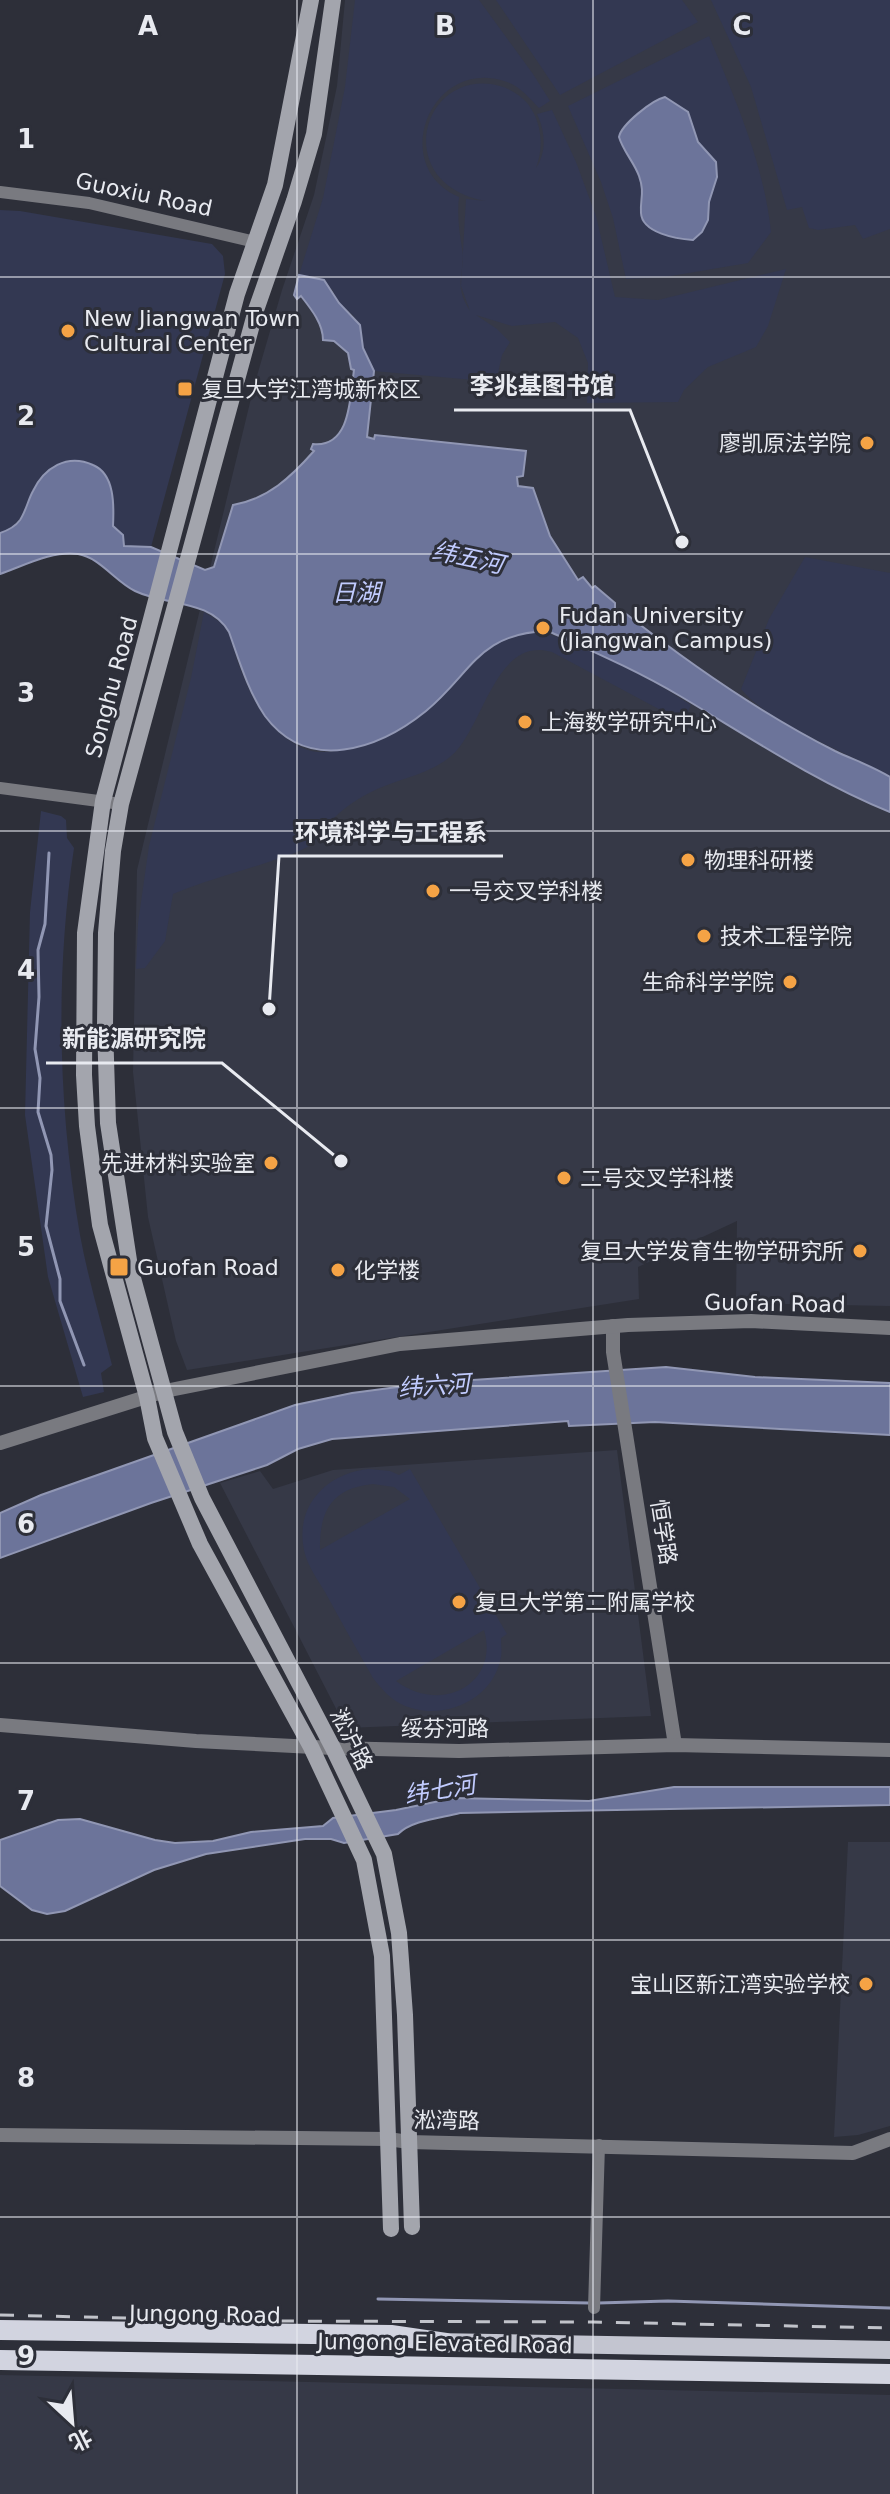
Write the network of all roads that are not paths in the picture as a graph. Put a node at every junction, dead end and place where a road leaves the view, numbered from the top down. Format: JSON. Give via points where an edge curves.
{"nodes":[{"id":1,"x":311,"y":0,"type":"edge"},
{"id":2,"x":333,"y":0,"type":"edge"},
{"id":3,"x":0,"y":192,"type":"edge"},
{"id":4,"x":255,"y":242,"type":"junction"},
{"id":5,"x":276,"y":248,"type":"junction"},
{"id":6,"x":0,"y":788,"type":"edge"},
{"id":7,"x":103,"y":801,"type":"junction"},
{"id":8,"x":121,"y":804,"type":"junction"},
{"id":9,"x":613,"y":1326,"type":"junction"},
{"id":10,"x":890,"y":1328,"type":"edge"},
{"id":11,"x":165,"y":1391,"type":"junction"},
{"id":12,"x":147,"y":1397,"type":"junction"},
{"id":13,"x":155,"y":1438,"type":"joint"},
{"id":14,"x":0,"y":1443,"type":"edge"},
{"id":15,"x":0,"y":1725,"type":"edge"},
{"id":16,"x":675,"y":1745,"type":"junction"},
{"id":17,"x":311,"y":1747,"type":"junction"},
{"id":18,"x":333,"y":1748,"type":"junction"},
{"id":19,"x":890,"y":1750,"type":"edge"},
{"id":20,"x":0,"y":2135,"type":"edge"},
{"id":21,"x":388,"y":2139,"type":"junction"},
{"id":22,"x":890,"y":2139,"type":"edge"},
{"id":23,"x":409,"y":2142,"type":"junction"},
{"id":24,"x":599,"y":2145,"type":"junction"},
{"id":25,"x":412,"y":2227,"type":"dead end"},
{"id":26,"x":391,"y":2229,"type":"dead end"},
{"id":27,"x":595,"y":2303,"type":"dead end"},
{"id":28,"x":0,"y":2333,"type":"edge"},
{"id":29,"x":446,"y":2343,"type":"joint"},
{"id":30,"x":890,"y":2350,"type":"edge"},
{"id":31,"x":0,"y":2360,"type":"edge"},
{"id":32,"x":0,"y":2369,"type":"edge"},
{"id":33,"x":890,"y":2374,"type":"edge"},
{"id":34,"x":890,"y":2382,"type":"edge"}],
"edges":[{"from":1,"to":4,"type":"main road","name":"Songhu Road","via":[[285,145]]},
{"from":2,"to":5,"type":"main road","name":"Songhu Road","via":[[314,134]]},
{"from":3,"to":4,"type":"street","name":"Guoxiu Road","via":[[89,203]]},
{"from":4,"to":5,"type":"main road","name":"Guoxiu Road"},
{"from":4,"to":7,"type":"main road","name":"Songhu Road"},
{"from":5,"to":8,"type":"main road","name":"Songhu Road"},
{"from":6,"to":7,"type":"street"},
{"from":7,"to":8,"type":"street"},
{"from":7,"to":12,"type":"main road","name":"Songhu Road","via":[[85,933],[87,1126],[100,1225]]},
{"from":8,"to":11,"type":"main road","name":"Songhu Road","via":[[106,933],[108,1123],[130,1267]]},
{"from":9,"to":10,"type":"street","name":"Guofan Road","via":[[751,1321]]},
{"from":9,"to":11,"type":"street","name":"Guofan Road","via":[[400,1344]]},
{"from":9,"to":16,"type":"street","name":"恒学路"},
{"from":11,"to":12,"type":"street","name":"Guofan Road"},
{"from":11,"to":18,"type":"main road","name":"淞沪路","via":[[202,1498]]},
{"from":12,"to":13,"type":"main road","name":"Songhu Road"},
{"from":12,"to":14,"type":"street","name":"Guofan Road"},
{"from":13,"to":17,"type":"main road","name":"淞沪路","via":[[200,1544]]},
{"from":15,"to":17,"type":"street","name":"绥芬河路"},
{"from":16,"to":18,"type":"street","name":"绥芬河路","via":[[459,1751]]},
{"from":16,"to":19,"type":"street","name":"绥芬河路"},
{"from":17,"to":18,"type":"street","name":"绥芬河路"},
{"from":17,"to":21,"type":"main road","name":"淞沪路","via":[[364,1860],[382,1956]]},
{"from":18,"to":23,"type":"main road","name":"淞沪路","via":[[384,1854],[399,1933]]},
{"from":20,"to":21,"type":"street","name":"淞湾路"},
{"from":21,"to":23,"type":"street","name":"淞湾路"},
{"from":21,"to":26,"type":"main road","name":"淞沪路"},
{"from":22,"to":24,"type":"street","name":"淞湾路","via":[[853,2153]]},
{"from":23,"to":24,"type":"street","name":"淞湾路"},
{"from":23,"to":25,"type":"main road","name":"淞沪路"},
{"from":24,"to":27,"type":"street"},
{"from":28,"to":29,"type":"highway","bridge":true,"via":[[391,2335]]},
{"from":29,"to":30,"type":"main road"},
{"from":31,"to":33,"type":"highway","name":"Jungong Elevated Road","bridge":true},
{"from":32,"to":34,"type":"main road"}]}
